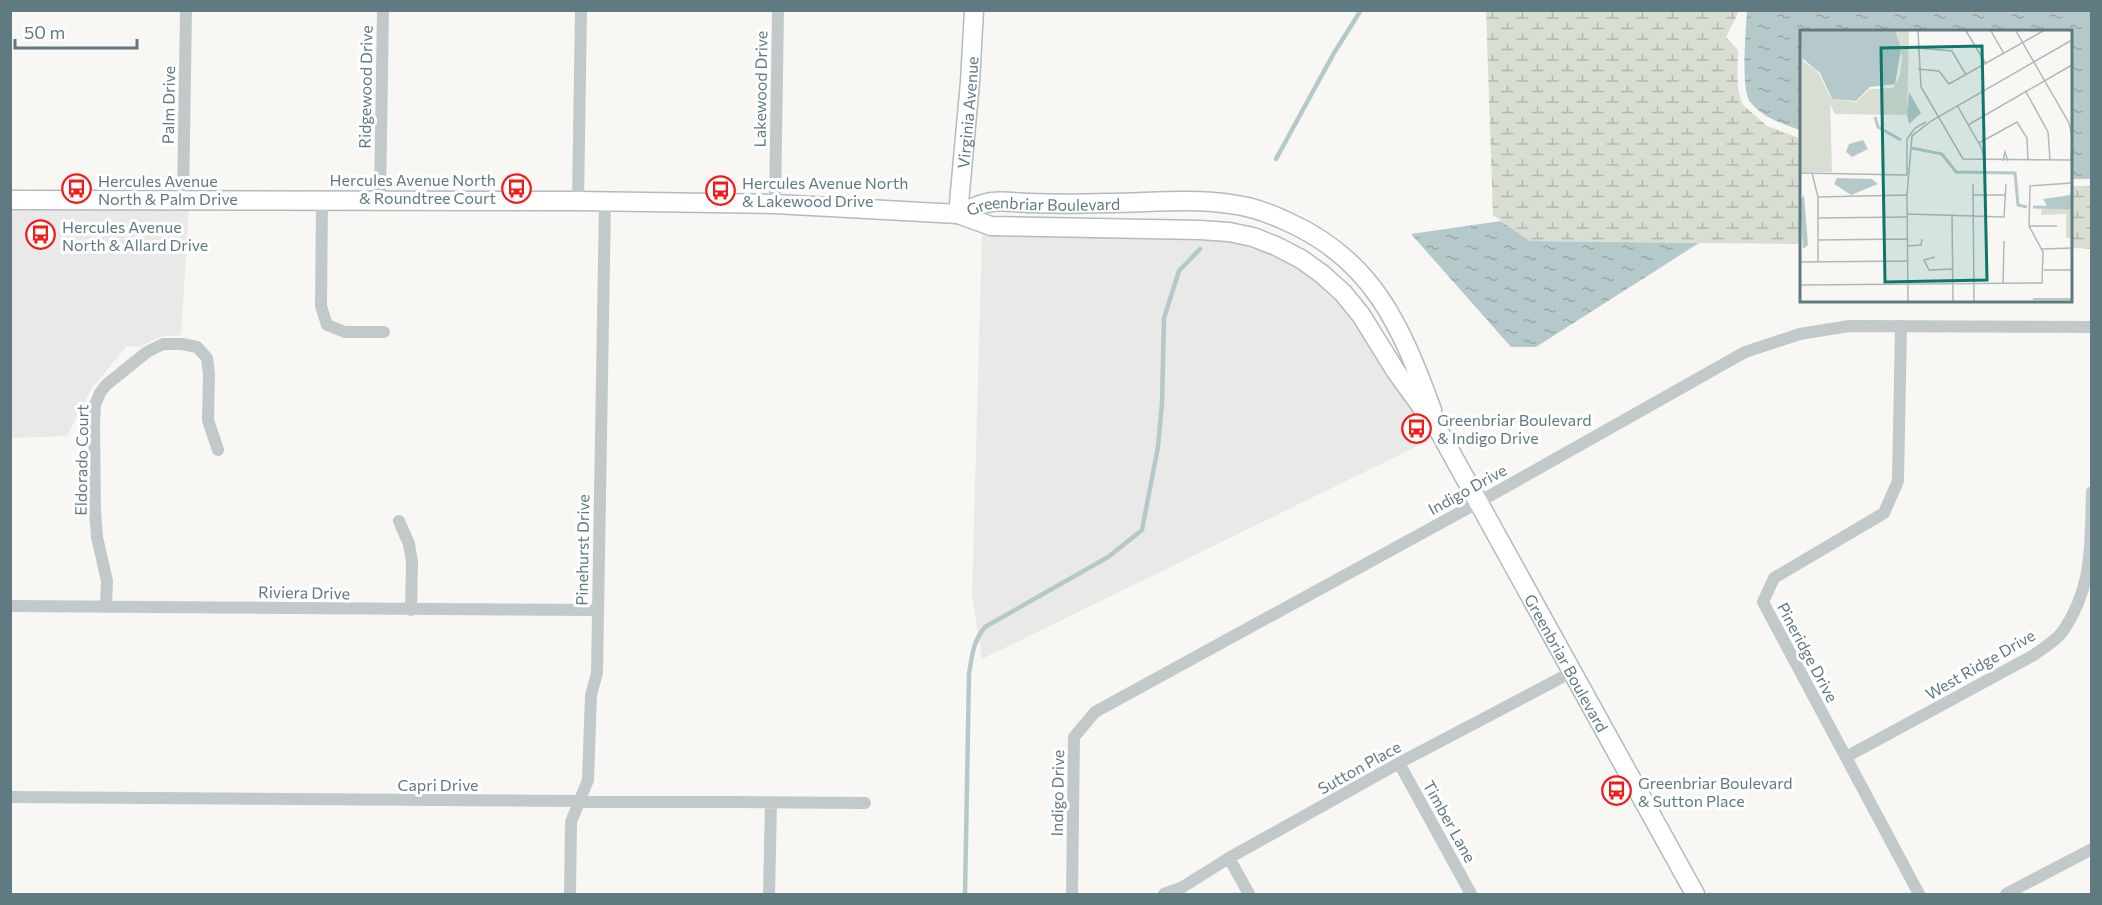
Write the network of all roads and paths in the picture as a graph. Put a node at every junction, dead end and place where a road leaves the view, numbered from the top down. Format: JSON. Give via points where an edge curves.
{"nodes":[{"id":1,"x":186,"y":10,"type":"edge"},
{"id":2,"x":383,"y":10,"type":"edge"},
{"id":3,"x":581,"y":10,"type":"edge"},
{"id":4,"x":778,"y":10,"type":"edge"},
{"id":5,"x":974,"y":10,"type":"edge"},
{"id":6,"x":10,"y":200,"type":"edge"},
{"id":7,"x":380,"y":200,"type":"junction"},
{"id":8,"x":183,"y":201,"type":"junction"},
{"id":9,"x":322,"y":201,"type":"junction"},
{"id":10,"x":578,"y":201,"type":"junction"},
{"id":11,"x":605,"y":202,"type":"junction"},
{"id":12,"x":775,"y":204,"type":"junction"},
{"id":13,"x":958,"y":214,"type":"junction"},
{"id":14,"x":1901,"y":326,"type":"junction"},
{"id":15,"x":2091,"y":327,"type":"edge"},
{"id":16,"x":384,"y":332,"type":"dead end"},
{"id":17,"x":1440,"y":431,"type":"junction"},
{"id":18,"x":218,"y":450,"type":"dead end"},
{"id":19,"x":2091,"y":492,"type":"edge"},
{"id":20,"x":1479,"y":502,"type":"junction"},
{"id":21,"x":399,"y":521,"type":"dead end"},
{"id":22,"x":10,"y":606,"type":"edge"},
{"id":23,"x":106,"y":606,"type":"junction"},
{"id":24,"x":411,"y":610,"type":"junction"},
{"id":25,"x":597,"y":610,"type":"junction"},
{"id":26,"x":1572,"y":672,"type":"junction"},
{"id":27,"x":1846,"y":757,"type":"junction"},
{"id":28,"x":1400,"y":763,"type":"junction"},
{"id":29,"x":10,"y":797,"type":"edge"},
{"id":30,"x":579,"y":802,"type":"junction"},
{"id":31,"x":771,"y":803,"type":"junction"},
{"id":32,"x":866,"y":803,"type":"dead end"},
{"id":33,"x":2091,"y":849,"type":"edge"},
{"id":34,"x":1229,"y":858,"type":"junction"},
{"id":35,"x":570,"y":894,"type":"edge"},
{"id":36,"x":769,"y":894,"type":"edge"},
{"id":37,"x":1072,"y":894,"type":"edge"},
{"id":38,"x":1164,"y":894,"type":"edge"},
{"id":39,"x":1249,"y":894,"type":"edge"},
{"id":40,"x":1471,"y":894,"type":"edge"},
{"id":41,"x":1695,"y":894,"type":"edge"},
{"id":42,"x":1919,"y":894,"type":"edge"},
{"id":43,"x":2006,"y":894,"type":"edge"}],
"edges":[{"from":1,"to":8,"type":"street","name":"Palm Drive"},
{"from":2,"to":7,"type":"street","name":"Ridgewood Drive"},
{"from":3,"to":10,"type":"street"},
{"from":4,"to":12,"type":"street","name":"Lakewood Drive"},
{"from":5,"to":13,"type":"street","name":"Virginia Avenue"},
{"from":6,"to":8,"type":"street"},
{"from":7,"to":9,"type":"street"},
{"from":7,"to":10,"type":"street"},
{"from":8,"to":9,"type":"street"},
{"from":9,"to":16,"type":"street","via":[[321,306],[327,325],[345,332]]},
{"from":10,"to":11,"type":"street"},
{"from":11,"to":12,"type":"street"},
{"from":11,"to":25,"type":"street","name":"Pinehurst Drive"},
{"from":12,"to":13,"type":"street"},
{"from":13,"to":17,"type":"street","name":"Greenbriar Boulevard","via":[[991,226],[1200,230],[1253,237],[1276,246],[1301,259],[1343,293]]},
{"from":13,"to":17,"type":"street","name":"Greenbriar Boulevard","via":[[992,202],[1202,202],[1258,210],[1302,228],[1341,253],[1373,287],[1412,358]]},
{"from":14,"to":15,"type":"street","name":"Indigo Drive"},
{"from":14,"to":20,"type":"street","name":"Indigo Drive","via":[[1849,326],[1800,334],[1745,352]]},
{"from":14,"to":27,"type":"street","name":"Pineridge Drive","via":[[1898,481],[1884,513],[1773,578],[1763,602]]},
{"from":17,"to":20,"type":"street","name":"Greenbriar Boulevard"},
{"from":18,"to":23,"type":"street","name":"Eldorado Court","via":[[208,420],[207,358],[197,347],[163,344],[147,352],[100,393],[94,423],[95,510],[107,581]]},
{"from":19,"to":27,"type":"street","name":"West Ridge Drive","via":[[2090,552],[2084,592],[2062,633],[2034,655]]},
{"from":20,"to":26,"type":"street","name":"Greenbriar Boulevard"},
{"from":20,"to":37,"type":"street","name":"Indigo Drive","via":[[1095,712],[1074,737]]},
{"from":21,"to":24,"type":"street","via":[[412,562]]},
{"from":22,"to":23,"type":"street","name":"Riviera Drive"},
{"from":23,"to":24,"type":"street","name":"Riviera Drive"},
{"from":24,"to":25,"type":"street","name":"Riviera Drive"},
{"from":25,"to":30,"type":"street","name":"Pinehurst Drive","via":[[597,673],[591,695],[588,780]]},
{"from":26,"to":28,"type":"street","name":"Sutton Place"},
{"from":26,"to":41,"type":"street","name":"Greenbriar Boulevard"},
{"from":27,"to":42,"type":"street","name":"Pineridge Drive"},
{"from":28,"to":34,"type":"street","name":"Sutton Place"},
{"from":28,"to":40,"type":"street","name":"Timber Lane"},
{"from":29,"to":30,"type":"street","name":"Capri Drive"},
{"from":30,"to":31,"type":"street","name":"Capri Drive"},
{"from":30,"to":35,"type":"street","name":"Pinehurst Drive","via":[[571,822]]},
{"from":31,"to":32,"type":"street","name":"Capri Drive"},
{"from":31,"to":36,"type":"street"},
{"from":33,"to":43,"type":"street"},
{"from":34,"to":38,"type":"street","name":"Sutton Place"},
{"from":34,"to":39,"type":"street"}]}
